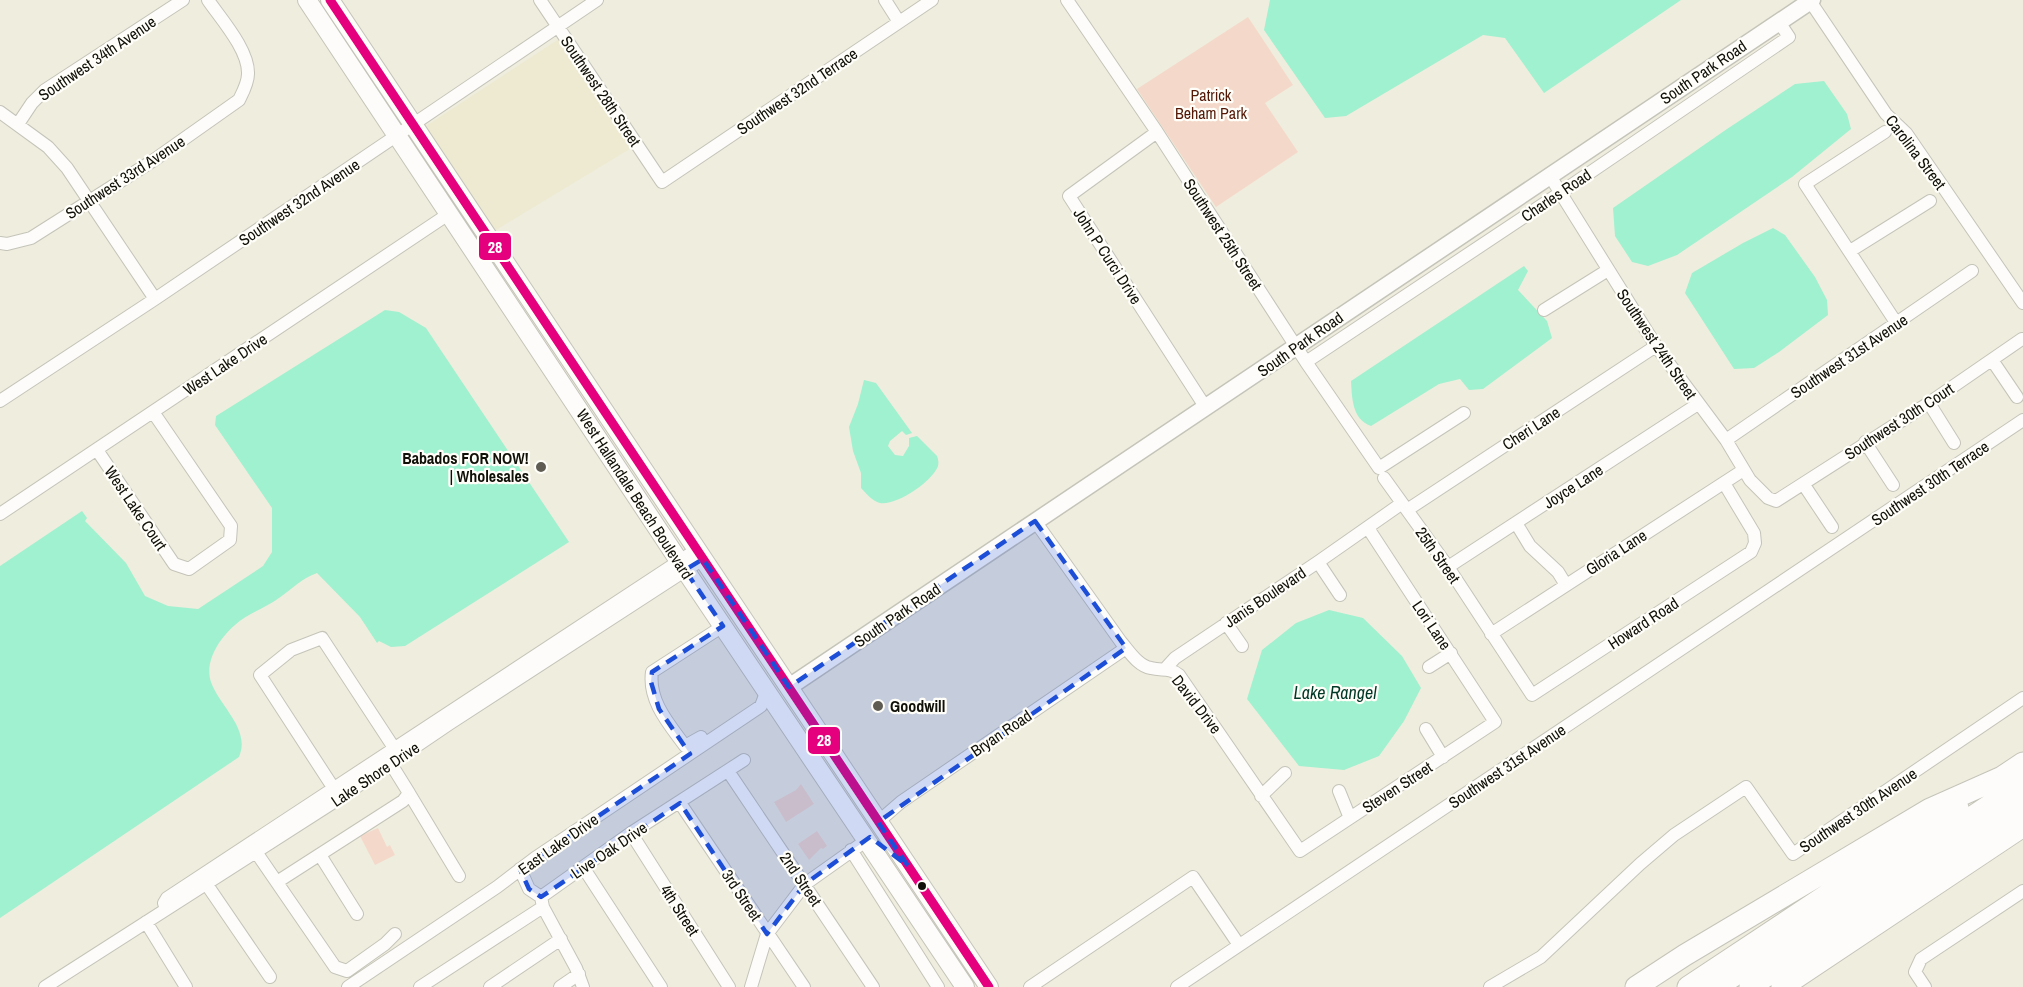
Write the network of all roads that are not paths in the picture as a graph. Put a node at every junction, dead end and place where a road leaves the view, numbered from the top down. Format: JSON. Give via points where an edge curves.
{"nodes":[{"id":1,"x":183,"y":0,"type":"edge"},
{"id":2,"x":208,"y":0,"type":"edge"},
{"id":3,"x":307,"y":0,"type":"edge"},
{"id":4,"x":330,"y":0,"type":"edge"},
{"id":5,"x":540,"y":0,"type":"edge"},
{"id":6,"x":597,"y":0,"type":"edge"},
{"id":7,"x":885,"y":0,"type":"edge"},
{"id":8,"x":932,"y":0,"type":"edge"},
{"id":9,"x":1067,"y":0,"type":"edge"},
{"id":10,"x":1811,"y":1,"type":"edge"},
{"id":11,"x":1779,"y":21,"type":"junction"},
{"id":12,"x":900,"y":22,"type":"junction"},
{"id":13,"x":558,"y":26,"type":"junction"},
{"id":14,"x":0,"y":112,"type":"edge"},
{"id":15,"x":18,"y":124,"type":"junction"},
{"id":16,"x":413,"y":124,"type":"junction"},
{"id":17,"x":1158,"y":132,"type":"junction"},
{"id":18,"x":1885,"y":132,"type":"dead end"},
{"id":19,"x":397,"y":135,"type":"junction"},
{"id":20,"x":1550,"y":176,"type":"junction"},
{"id":21,"x":662,"y":182,"type":"joint"},
{"id":22,"x":1560,"y":193,"type":"junction"},
{"id":23,"x":1930,"y":201,"type":"dead end"},
{"id":24,"x":89,"y":202,"type":"junction"},
{"id":25,"x":450,"y":213,"type":"junction"},
{"id":26,"x":3,"y":243,"type":"edge"},
{"id":27,"x":1850,"y":251,"type":"junction"},
{"id":28,"x":1608,"y":270,"type":"junction"},
{"id":29,"x":1972,"y":271,"type":"dead end"},
{"id":30,"x":505,"y":296,"type":"junction"},
{"id":31,"x":155,"y":299,"type":"junction"},
{"id":32,"x":2022,"y":300,"type":"edge"},
{"id":33,"x":1544,"y":310,"type":"dead end"},
{"id":34,"x":1897,"y":324,"type":"junction"},
{"id":35,"x":2022,"y":339,"type":"edge"},
{"id":36,"x":1296,"y":346,"type":"junction"},
{"id":37,"x":1656,"y":346,"type":"junction"},
{"id":38,"x":1992,"y":360,"type":"junction"},
{"id":39,"x":1306,"y":362,"type":"junction"},
{"id":40,"x":584,"y":381,"type":"junction"},
{"id":41,"x":570,"y":395,"type":"junction"},
{"id":42,"x":2017,"y":397,"type":"dead end"},
{"id":43,"x":0,"y":401,"type":"edge"},
{"id":44,"x":1929,"y":403,"type":"junction"},
{"id":45,"x":1698,"y":404,"type":"junction"},
{"id":46,"x":1206,"y":408,"type":"junction"},
{"id":47,"x":153,"y":412,"type":"junction"},
{"id":48,"x":1464,"y":413,"type":"dead end"},
{"id":49,"x":2023,"y":420,"type":"edge"},
{"id":50,"x":1726,"y":440,"type":"junction"},
{"id":51,"x":1865,"y":442,"type":"junction"},
{"id":52,"x":1954,"y":443,"type":"dead end"},
{"id":53,"x":97,"y":450,"type":"junction"},
{"id":54,"x":1742,"y":471,"type":"junction"},
{"id":55,"x":1382,"y":473,"type":"junction"},
{"id":56,"x":651,"y":483,"type":"junction"},
{"id":57,"x":1724,"y":483,"type":"junction"},
{"id":58,"x":1804,"y":485,"type":"junction"},
{"id":59,"x":1893,"y":485,"type":"dead end"},
{"id":60,"x":1776,"y":501,"type":"joint"},
{"id":61,"x":1402,"y":508,"type":"junction"},
{"id":62,"x":0,"y":514,"type":"edge"},
{"id":63,"x":1035,"y":521,"type":"junction"},
{"id":64,"x":1516,"y":523,"type":"junction"},
{"id":65,"x":1832,"y":527,"type":"dead end"},
{"id":66,"x":1368,"y":528,"type":"junction"},
{"id":67,"x":1838,"y":544,"type":"joint"},
{"id":68,"x":699,"y":554,"type":"junction"},
{"id":69,"x":1318,"y":562,"type":"junction"},
{"id":70,"x":682,"y":566,"type":"junction"},
{"id":71,"x":1448,"y":567,"type":"junction"},
{"id":72,"x":1566,"y":585,"type":"junction"},
{"id":73,"x":1340,"y":595,"type":"dead end"},
{"id":74,"x":1226,"y":623,"type":"junction"},
{"id":75,"x":723,"y":626,"type":"junction"},
{"id":76,"x":1491,"y":634,"type":"junction"},
{"id":77,"x":1242,"y":646,"type":"dead end"},
{"id":78,"x":1126,"y":648,"type":"junction"},
{"id":79,"x":1451,"y":653,"type":"junction"},
{"id":80,"x":1429,"y":667,"type":"dead end"},
{"id":81,"x":1165,"y":669,"type":"junction"},
{"id":82,"x":789,"y":687,"type":"junction"},
{"id":83,"x":766,"y":696,"type":"junction"},
{"id":84,"x":2023,"y":698,"type":"edge"},
{"id":85,"x":1495,"y":722,"type":"joint"},
{"id":86,"x":1426,"y":729,"type":"dead end"},
{"id":87,"x":395,"y":756,"type":"junction"},
{"id":88,"x":1443,"y":757,"type":"junction"},
{"id":89,"x":744,"y":760,"type":"dead end"},
{"id":90,"x":2023,"y":763,"type":"edge"},
{"id":91,"x":728,"y":771,"type":"junction"},
{"id":92,"x":1285,"y":773,"type":"dead end"},
{"id":93,"x":2002,"y":777,"type":"junction"},
{"id":94,"x":2023,"y":783,"type":"edge"},
{"id":95,"x":1339,"y":791,"type":"dead end"},
{"id":96,"x":337,"y":793,"type":"junction"},
{"id":97,"x":409,"y":793,"type":"junction"},
{"id":98,"x":1261,"y":796,"type":"junction"},
{"id":99,"x":680,"y":803,"type":"junction"},
{"id":100,"x":2023,"y":804,"type":"edge"},
{"id":101,"x":1350,"y":818,"type":"junction"},
{"id":102,"x":878,"y":822,"type":"junction"},
{"id":103,"x":2023,"y":826,"type":"edge"},
{"id":104,"x":630,"y":833,"type":"junction"},
{"id":105,"x":2023,"y":833,"type":"edge"},
{"id":106,"x":867,"y":840,"type":"junction"},
{"id":107,"x":1997,"y":843,"type":"junction"},
{"id":108,"x":851,"y":850,"type":"junction"},
{"id":109,"x":1300,"y":851,"type":"joint"},
{"id":110,"x":250,"y":852,"type":"junction"},
{"id":111,"x":320,"y":855,"type":"junction"},
{"id":112,"x":908,"y":866,"type":"junction"},
{"id":113,"x":583,"y":867,"type":"junction"},
{"id":114,"x":520,"y":869,"type":"junction"},
{"id":115,"x":459,"y":876,"type":"dead end"},
{"id":116,"x":203,"y":880,"type":"junction"},
{"id":117,"x":277,"y":882,"type":"junction"},
{"id":118,"x":805,"y":884,"type":"junction"},
{"id":119,"x":2023,"y":891,"type":"edge"},
{"id":120,"x":542,"y":902,"type":"junction"},
{"id":121,"x":357,"y":914,"type":"dead end"},
{"id":122,"x":146,"y":922,"type":"junction"},
{"id":123,"x":395,"y":934,"type":"dead end"},
{"id":124,"x":768,"y":934,"type":"junction"},
{"id":125,"x":561,"y":939,"type":"junction"},
{"id":126,"x":1239,"y":945,"type":"junction"},
{"id":127,"x":577,"y":971,"type":"junction"},
{"id":128,"x":270,"y":977,"type":"dead end"},
{"id":129,"x":182,"y":986,"type":"edge"},
{"id":130,"x":1719,"y":986,"type":"edge"},
{"id":131,"x":45,"y":987,"type":"edge"},
{"id":132,"x":348,"y":987,"type":"edge"},
{"id":133,"x":420,"y":987,"type":"edge"},
{"id":134,"x":490,"y":987,"type":"edge"},
{"id":135,"x":560,"y":987,"type":"edge"},
{"id":136,"x":583,"y":987,"type":"edge"},
{"id":137,"x":661,"y":987,"type":"edge"},
{"id":138,"x":729,"y":987,"type":"edge"},
{"id":139,"x":751,"y":987,"type":"edge"},
{"id":140,"x":804,"y":987,"type":"edge"},
{"id":141,"x":873,"y":987,"type":"edge"},
{"id":142,"x":938,"y":987,"type":"edge"},
{"id":143,"x":965,"y":987,"type":"edge"},
{"id":144,"x":989,"y":987,"type":"edge"},
{"id":145,"x":1030,"y":987,"type":"edge"},
{"id":146,"x":1177,"y":987,"type":"edge"},
{"id":147,"x":1490,"y":987,"type":"edge"},
{"id":148,"x":1636,"y":987,"type":"edge"},
{"id":149,"x":1688,"y":987,"type":"edge"},
{"id":150,"x":1750,"y":987,"type":"edge"},
{"id":151,"x":1782,"y":987,"type":"edge"},
{"id":152,"x":1925,"y":987,"type":"edge"}],
"edges":[{"from":1,"to":15,"type":"street","name":"Southwest 34th Avenue","via":[[45,90]]},
{"from":2,"to":24,"type":"street","name":"Southwest 33rd Avenue","via":[[245,60],[246,87],[239,100]]},
{"from":3,"to":19,"type":"main road","name":"West Hallandale Beach Boulevard"},
{"from":4,"to":16,"type":"main road","name":"West Hallandale Beach Boulevard"},
{"from":5,"to":13,"type":"street","name":"Southwest 28th Street"},
{"from":6,"to":13,"type":"street","name":"Southwest 32nd Avenue"},
{"from":7,"to":12,"type":"street"},
{"from":8,"to":12,"type":"street","name":"Southwest 32nd Terrace"},
{"from":9,"to":17,"type":"street","name":"Southwest 25th Street"},
{"from":10,"to":11,"type":"street","name":"South Park Road"},
{"from":10,"to":32,"type":"street","name":"Carolina Street","via":[[1886,114],[1906,133]]},
{"from":11,"to":20,"type":"street","name":"South Park Road"},
{"from":11,"to":22,"type":"street","name":"Charles Road","via":[[1789,37]]},
{"from":12,"to":21,"type":"street","name":"Southwest 32nd Terrace"},
{"from":13,"to":16,"type":"street","name":"Southwest 32nd Avenue"},
{"from":13,"to":21,"type":"street","name":"Southwest 28th Street"},
{"from":14,"to":15,"type":"street"},
{"from":15,"to":24,"type":"street","via":[[48,147]]},
{"from":16,"to":19,"type":"street","name":"Southwest 32nd Avenue"},
{"from":16,"to":40,"type":"main road","name":"West Hallandale Beach Boulevard"},
{"from":17,"to":36,"type":"street","name":"Southwest 25th Street"},
{"from":17,"to":46,"type":"street","name":"John P Curci Drive","via":[[1069,196]]},
{"from":18,"to":27,"type":"street","via":[[1805,184]]},
{"from":19,"to":25,"type":"main road","name":"West Hallandale Beach Boulevard"},
{"from":19,"to":31,"type":"street","name":"Southwest 32nd Avenue"},
{"from":20,"to":22,"type":"street","name":"Southwest 24th Street"},
{"from":20,"to":36,"type":"street","name":"South Park Road"},
{"from":22,"to":28,"type":"street","name":"Southwest 24th Street"},
{"from":22,"to":39,"type":"street","name":"Charles Road"},
{"from":23,"to":27,"type":"street"},
{"from":24,"to":26,"type":"street","name":"Southwest 33rd Avenue","via":[[31,238]]},
{"from":24,"to":31,"type":"street"},
{"from":25,"to":30,"type":"main road","name":"West Hallandale Beach Boulevard"},
{"from":25,"to":47,"type":"street","name":"West Lake Drive"},
{"from":27,"to":34,"type":"street"},
{"from":28,"to":33,"type":"street"},
{"from":28,"to":37,"type":"street","name":"Southwest 24th Street"},
{"from":29,"to":34,"type":"street","name":"Southwest 31st Avenue"},
{"from":30,"to":40,"type":"main road","via":[[524,311],[566,375]]},
{"from":30,"to":41,"type":"main road","name":"West Hallandale Beach Boulevard"},
{"from":31,"to":43,"type":"street","name":"Southwest 32nd Avenue"},
{"from":34,"to":50,"type":"street","name":"Southwest 31st Avenue"},
{"from":35,"to":38,"type":"street","name":"Southwest 30th Court"},
{"from":36,"to":39,"type":"street","name":"Southwest 25th Street"},
{"from":36,"to":46,"type":"street","name":"South Park Road"},
{"from":37,"to":45,"type":"street","name":"Southwest 24th Street"},
{"from":37,"to":61,"type":"street","name":"Cheri Lane"},
{"from":38,"to":42,"type":"street"},
{"from":38,"to":44,"type":"street","name":"Southwest 30th Court"},
{"from":39,"to":55,"type":"street","name":"Southwest 25th Street"},
{"from":40,"to":56,"type":"main road","name":"West Hallandale Beach Boulevard"},
{"from":41,"to":56,"type":"main road","via":[[591,406],[633,471]]},
{"from":41,"to":70,"type":"main road","name":"West Hallandale Beach Boulevard"},
{"from":44,"to":51,"type":"street","name":"Southwest 30th Court"},
{"from":44,"to":52,"type":"street"},
{"from":45,"to":50,"type":"street","name":"Southwest 24th Street"},
{"from":45,"to":64,"type":"street","name":"Joyce Lane"},
{"from":46,"to":63,"type":"street","name":"South Park Road"},
{"from":47,"to":53,"type":"street","name":"West Lake Drive"},
{"from":47,"to":53,"type":"street","name":"West Lake Court","via":[[231,526],[230,540],[189,569],[174,564]]},
{"from":48,"to":55,"type":"street"},
{"from":49,"to":67,"type":"street","name":"Southwest 30th Terrace"},
{"from":50,"to":54,"type":"street","name":"Southwest 24th Street"},
{"from":51,"to":58,"type":"street","name":"Southwest 30th Court"},
{"from":51,"to":59,"type":"street"},
{"from":53,"to":62,"type":"street","name":"West Lake Drive"},
{"from":54,"to":57,"type":"street","name":"Gloria Lane"},
{"from":54,"to":60,"type":"street","name":"Southwest 24th Street","via":[[1768,498]]},
{"from":55,"to":61,"type":"street","name":"25th Street"},
{"from":56,"to":68,"type":"main road","name":"West Hallandale Beach Boulevard"},
{"from":57,"to":72,"type":"street","name":"Gloria Lane"},
{"from":57,"to":76,"type":"street","name":"Howard Road","via":[[1754,533],[1751,552],[1532,695]]},
{"from":58,"to":60,"type":"street","name":"Southwest 30th Court"},
{"from":58,"to":65,"type":"street"},
{"from":61,"to":66,"type":"street","name":"Cheri Lane"},
{"from":61,"to":71,"type":"street","name":"25th Street"},
{"from":63,"to":78,"type":"street","name":"David Drive"},
{"from":63,"to":82,"type":"street","name":"South Park Road"},
{"from":64,"to":71,"type":"street","name":"Joyce Lane"},
{"from":64,"to":72,"type":"street","via":[[1530,546]]},
{"from":66,"to":69,"type":"street","name":"Janis Boulevard"},
{"from":66,"to":79,"type":"street","name":"Lori Lane"},
{"from":67,"to":126,"type":"street","name":"Southwest 31st Avenue"},
{"from":68,"to":70,"type":"street","name":"Lake Shore Drive"},
{"from":68,"to":82,"type":"main road","name":"West Hallandale Beach Boulevard"},
{"from":69,"to":73,"type":"street"},
{"from":69,"to":74,"type":"street","name":"Janis Boulevard"},
{"from":70,"to":75,"type":"main road","name":"West Hallandale Beach Boulevard"},
{"from":70,"to":87,"type":"street","name":"Lake Shore Drive"},
{"from":71,"to":76,"type":"street","name":"25th Street"},
{"from":72,"to":76,"type":"street","name":"Gloria Lane"},
{"from":74,"to":77,"type":"street"},
{"from":74,"to":81,"type":"street","name":"Janis Boulevard"},
{"from":75,"to":83,"type":"main road","name":"West Hallandale Beach Boulevard"},
{"from":75,"to":83,"type":"street","via":[[652,672],[659,709],[685,746]]},
{"from":78,"to":81,"type":"street","name":"David Drive","via":[[1142,665]]},
{"from":78,"to":102,"type":"street","name":"Bryan Road","via":[[901,802]]},
{"from":79,"to":80,"type":"street"},
{"from":79,"to":85,"type":"street","name":"Lori Lane"},
{"from":81,"to":98,"type":"street","name":"David Drive","via":[[1179,675]]},
{"from":82,"to":83,"type":"street"},
{"from":82,"to":102,"type":"main road","name":"West Hallandale Beach Boulevard"},
{"from":83,"to":106,"type":"main road","name":"West Hallandale Beach Boulevard"},
{"from":83,"to":114,"type":"street","name":"East Lake Drive","via":[[761,706]]},
{"from":84,"to":147,"type":"street","name":"Southwest 30th Avenue","via":[[1793,854],[1746,787],[1666,842],[1541,957]]},
{"from":85,"to":88,"type":"street","name":"Steven Street"},
{"from":86,"to":88,"type":"street"},
{"from":87,"to":96,"type":"street","name":"Lake Shore Drive"},
{"from":87,"to":96,"type":"street","via":[[322,638],[291,650],[260,675]]},
{"from":87,"to":97,"type":"street"},
{"from":88,"to":101,"type":"street","name":"Steven Street"},
{"from":89,"to":91,"type":"street","name":"Live Oak Drive"},
{"from":90,"to":93,"type":"highway"},
{"from":91,"to":99,"type":"street","name":"Live Oak Drive"},
{"from":91,"to":118,"type":"street","name":"2nd Street"},
{"from":92,"to":98,"type":"street"},
{"from":93,"to":148,"type":"highway","via":[[1930,809]]},
{"from":93,"to":149,"type":"highway"},
{"from":94,"to":130,"type":"highway"},
{"from":95,"to":101,"type":"street"},
{"from":96,"to":110,"type":"street","name":"Lake Shore Drive"},
{"from":97,"to":111,"type":"street","via":[[403,801]]},
{"from":97,"to":115,"type":"street"},
{"from":98,"to":109,"type":"street","name":"David Drive"},
{"from":99,"to":104,"type":"street","name":"Live Oak Drive"},
{"from":99,"to":124,"type":"street","name":"3rd Street"},
{"from":100,"to":150,"type":"highway"},
{"from":101,"to":109,"type":"street","name":"Steven Street"},
{"from":102,"to":112,"type":"main road","name":"West Hallandale Beach Boulevard"},
{"from":103,"to":107,"type":"highway"},
{"from":104,"to":113,"type":"street","name":"Live Oak Drive"},
{"from":104,"to":138,"type":"street","name":"4th Street"},
{"from":105,"to":107,"type":"highway"},
{"from":106,"to":108,"type":"street"},
{"from":106,"to":112,"type":"main road","via":[[881,843]]},
{"from":106,"to":143,"type":"main road","name":"West Hallandale Beach Boulevard"},
{"from":107,"to":151,"type":"highway"},
{"from":108,"to":118,"type":"street"},
{"from":108,"to":142,"type":"street"},
{"from":110,"to":116,"type":"street"},
{"from":110,"to":117,"type":"street"},
{"from":111,"to":117,"type":"street"},
{"from":111,"to":121,"type":"street"},
{"from":112,"to":144,"type":"main road","name":"West Hallandale Beach Boulevard"},
{"from":113,"to":120,"type":"street","name":"Live Oak Drive"},
{"from":113,"to":137,"type":"street"},
{"from":114,"to":120,"type":"street","via":[[529,889]]},
{"from":114,"to":132,"type":"street","name":"East Lake Drive"},
{"from":116,"to":122,"type":"street"},
{"from":116,"to":128,"type":"street"},
{"from":117,"to":123,"type":"street","via":[[335,966],[347,971]]},
{"from":118,"to":124,"type":"street"},
{"from":118,"to":141,"type":"street","name":"2nd Street"},
{"from":119,"to":152,"type":"street","via":[[1921,959],[1915,972]]},
{"from":120,"to":125,"type":"street"},
{"from":120,"to":133,"type":"street","name":"Live Oak Drive"},
{"from":122,"to":129,"type":"street"},
{"from":122,"to":131,"type":"street"},
{"from":124,"to":139,"type":"street"},
{"from":124,"to":140,"type":"street","name":"3rd Street"},
{"from":125,"to":127,"type":"street"},
{"from":125,"to":134,"type":"street"},
{"from":126,"to":145,"type":"street","via":[[1193,877]]},
{"from":126,"to":146,"type":"street","name":"Southwest 31st Avenue"},
{"from":127,"to":135,"type":"street"},
{"from":127,"to":136,"type":"street"}]}
